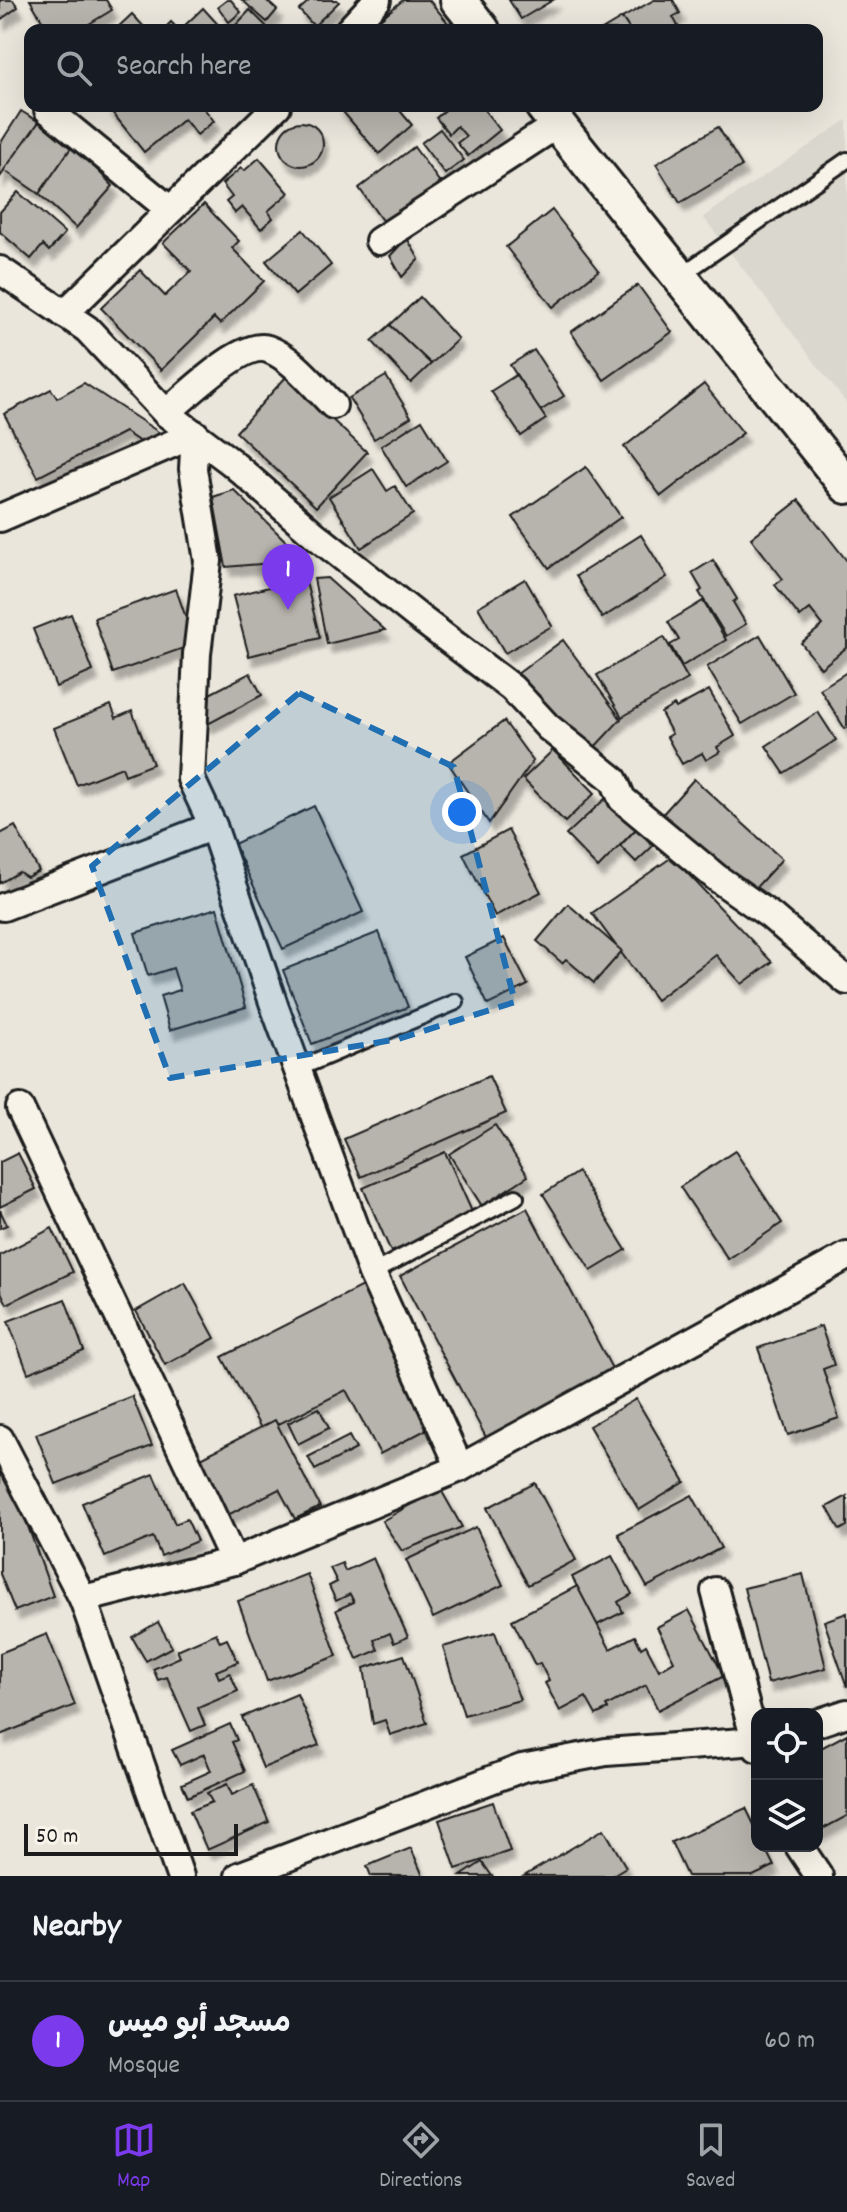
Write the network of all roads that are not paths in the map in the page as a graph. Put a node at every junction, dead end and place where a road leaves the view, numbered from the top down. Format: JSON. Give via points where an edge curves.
{"nodes":[{"id":1,"x":377,"y":0,"type":"edge"},
{"id":2,"x":458,"y":0,"type":"edge"},
{"id":3,"x":355,"y":24,"type":"edge"},
{"id":4,"x":477,"y":24,"type":"edge"},
{"id":5,"x":50,"y":112,"type":"edge"},
{"id":6,"x":271,"y":112,"type":"edge"},
{"id":7,"x":550,"y":115,"type":"edge"},
{"id":8,"x":847,"y":160,"type":"edge"},
{"id":9,"x":169,"y":209,"type":"junction"},
{"id":10,"x":379,"y":241,"type":"dead end"},
{"id":11,"x":0,"y":270,"type":"edge"},
{"id":12,"x":679,"y":276,"type":"junction"},
{"id":13,"x":64,"y":314,"type":"junction"},
{"id":14,"x":333,"y":405,"type":"dead end"},
{"id":15,"x":166,"y":413,"type":"junction"},
{"id":16,"x":195,"y":434,"type":"junction"},
{"id":17,"x":847,"y":486,"type":"edge"},
{"id":18,"x":0,"y":518,"type":"edge"},
{"id":19,"x":213,"y":826,"type":"junction"},
{"id":20,"x":3,"y":907,"type":"dead end"},
{"id":21,"x":847,"y":981,"type":"edge"},
{"id":22,"x":456,"y":1002,"type":"dead end"},
{"id":23,"x":297,"y":1069,"type":"junction"},
{"id":24,"x":20,"y":1108,"type":"dead end"},
{"id":25,"x":516,"y":1197,"type":"dead end"},
{"id":26,"x":847,"y":1256,"type":"edge"},
{"id":27,"x":372,"y":1273,"type":"junction"},
{"id":28,"x":0,"y":1439,"type":"edge"},
{"id":29,"x":460,"y":1468,"type":"junction"},
{"id":30,"x":234,"y":1561,"type":"junction"},
{"id":31,"x":715,"y":1591,"type":"dead end"},
{"id":32,"x":83,"y":1599,"type":"junction"},
{"id":33,"x":847,"y":1713,"type":"edge"},
{"id":34,"x":823,"y":1721,"type":"edge"},
{"id":35,"x":751,"y":1725,"type":"edge"},
{"id":36,"x":751,"y":1744,"type":"edge"},
{"id":37,"x":803,"y":1852,"type":"edge"},
{"id":38,"x":180,"y":1876,"type":"edge"},
{"id":39,"x":239,"y":1876,"type":"edge"},
{"id":40,"x":819,"y":1876,"type":"edge"}],
"edges":[{"from":1,"to":3,"type":"street"},
{"from":2,"to":4,"type":"street"},
{"from":5,"to":9,"type":"street"},
{"from":6,"to":9,"type":"street"},
{"from":7,"to":10,"type":"street"},
{"from":7,"to":12,"type":"street"},
{"from":8,"to":12,"type":"lane"},
{"from":9,"to":13,"type":"street"},
{"from":11,"to":13,"type":"street"},
{"from":12,"to":17,"type":"street"},
{"from":13,"to":15,"type":"street","via":[[87,329]]},
{"from":14,"to":15,"type":"street","via":[[284,359],[259,348],[236,356]]},
{"from":15,"to":16,"type":"street"},
{"from":16,"to":18,"type":"street"},
{"from":16,"to":19,"type":"street","via":[[193,469],[208,561],[191,779]]},
{"from":16,"to":21,"type":"street","via":[[512,688],[548,727],[614,780],[622,799]]},
{"from":19,"to":20,"type":"street"},
{"from":19,"to":23,"type":"street"},
{"from":22,"to":23,"type":"lane"},
{"from":23,"to":27,"type":"street"},
{"from":24,"to":30,"type":"street"},
{"from":25,"to":27,"type":"lane"},
{"from":26,"to":29,"type":"street"},
{"from":27,"to":29,"type":"street"},
{"from":28,"to":32,"type":"street"},
{"from":29,"to":30,"type":"street"},
{"from":30,"to":32,"type":"street"},
{"from":31,"to":35,"type":"street"},
{"from":32,"to":38,"type":"street"},
{"from":33,"to":34,"type":"street"},
{"from":36,"to":39,"type":"street","via":[[606,1752],[522,1768]]},
{"from":37,"to":40,"type":"street"}]}
